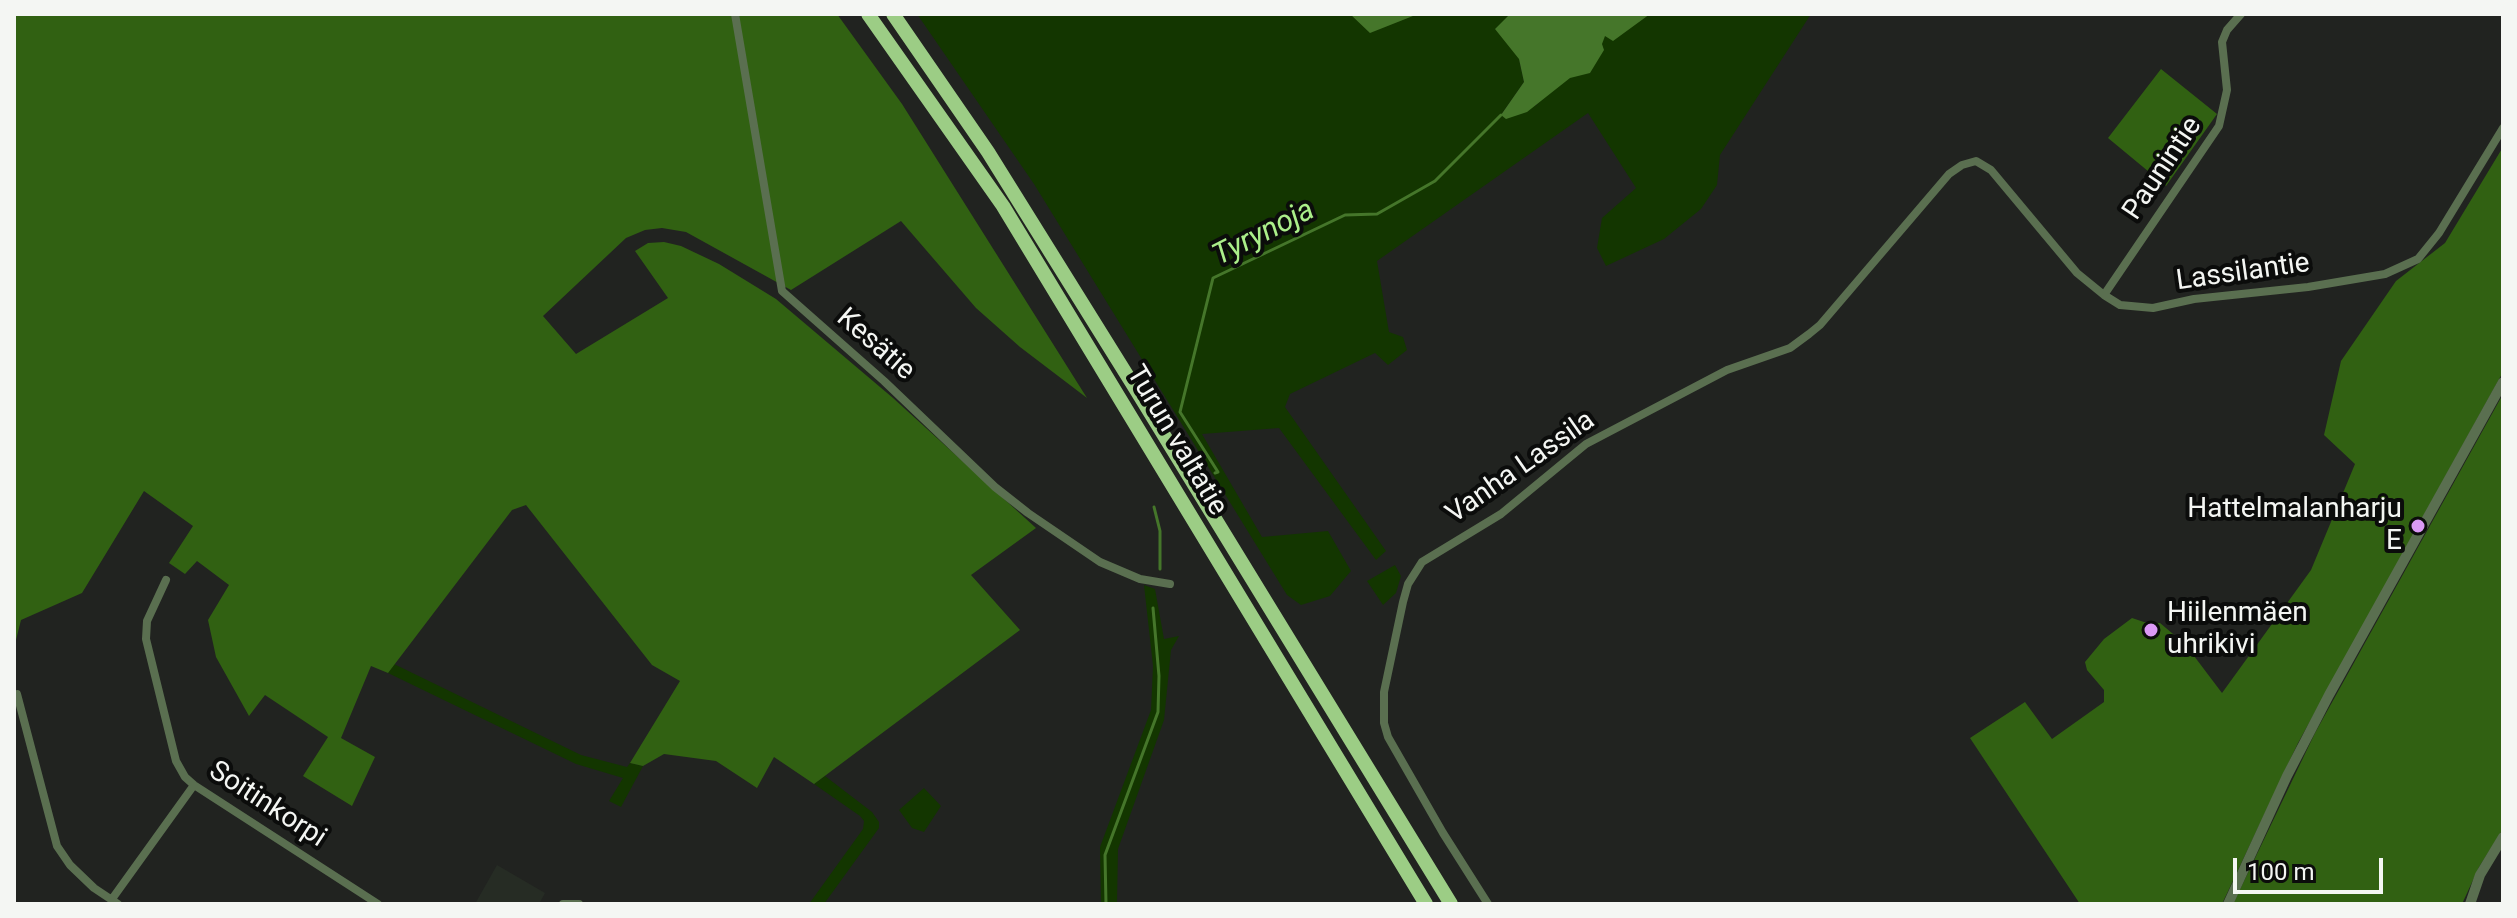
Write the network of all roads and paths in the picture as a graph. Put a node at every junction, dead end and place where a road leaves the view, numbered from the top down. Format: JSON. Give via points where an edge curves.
{"nodes":[{"id":1,"x":735,"y":14,"type":"edge"},
{"id":2,"x":868,"y":14,"type":"edge"},
{"id":3,"x":893,"y":14,"type":"edge"},
{"id":4,"x":2241,"y":14,"type":"edge"},
{"id":5,"x":2503,"y":128,"type":"edge"},
{"id":6,"x":1976,"y":161,"type":"joint"},
{"id":7,"x":2104,"y":295,"type":"junction"},
{"id":8,"x":2503,"y":382,"type":"edge"},
{"id":9,"x":166,"y":580,"type":"dead end"},
{"id":10,"x":1170,"y":584,"type":"dead end"},
{"id":11,"x":17,"y":694,"type":"dead end"},
{"id":12,"x":194,"y":785,"type":"junction"},
{"id":13,"x":2503,"y":837,"type":"edge"},
{"id":14,"x":115,"y":902,"type":"edge"},
{"id":15,"x":374,"y":903,"type":"edge"},
{"id":16,"x":563,"y":904,"type":"edge"},
{"id":17,"x":579,"y":904,"type":"edge"},
{"id":18,"x":1426,"y":904,"type":"edge"},
{"id":19,"x":1451,"y":904,"type":"edge"},
{"id":20,"x":1488,"y":904,"type":"edge"},
{"id":21,"x":2228,"y":904,"type":"edge"},
{"id":22,"x":2470,"y":904,"type":"edge"}],
"edges":[{"from":1,"to":10,"type":"street","name":"Kesätie","via":[[782,291],[1028,513],[1100,562],[1140,579]]},
{"from":2,"to":18,"type":"highway","name":"Turun valtatie","via":[[1003,206]]},
{"from":3,"to":19,"type":"highway","name":"Turun valtatie","via":[[1095,322]]},
{"from":4,"to":7,"type":"street","name":"Paunintie","via":[[2224,35],[2227,90],[2219,126]]},
{"from":5,"to":7,"type":"street","name":"Lassilantie","via":[[2439,233],[2418,259],[2397,269],[2158,307],[2120,305]]},
{"from":6,"to":7,"type":"street","name":"Lassilantie","via":[[1991,170],[2077,273]]},
{"from":6,"to":20,"type":"street","name":"Vanha Lassila","via":[[1949,174],[1809,334],[1790,348],[1727,370],[1586,444],[1501,514],[1432,554],[1414,573],[1384,692],[1384,723]]},
{"from":8,"to":21,"type":"street","via":[[2329,695]]},
{"from":9,"to":12,"type":"street","name":"Soitinkorpi","via":[[147,621],[146,639],[176,761]]},
{"from":11,"to":14,"type":"street","via":[[57,846],[70,865]]},
{"from":12,"to":14,"type":"street"},
{"from":12,"to":15,"type":"street","name":"Soitinkorpi"},
{"from":13,"to":22,"type":"street"},
{"from":16,"to":17,"type":"street"}]}
